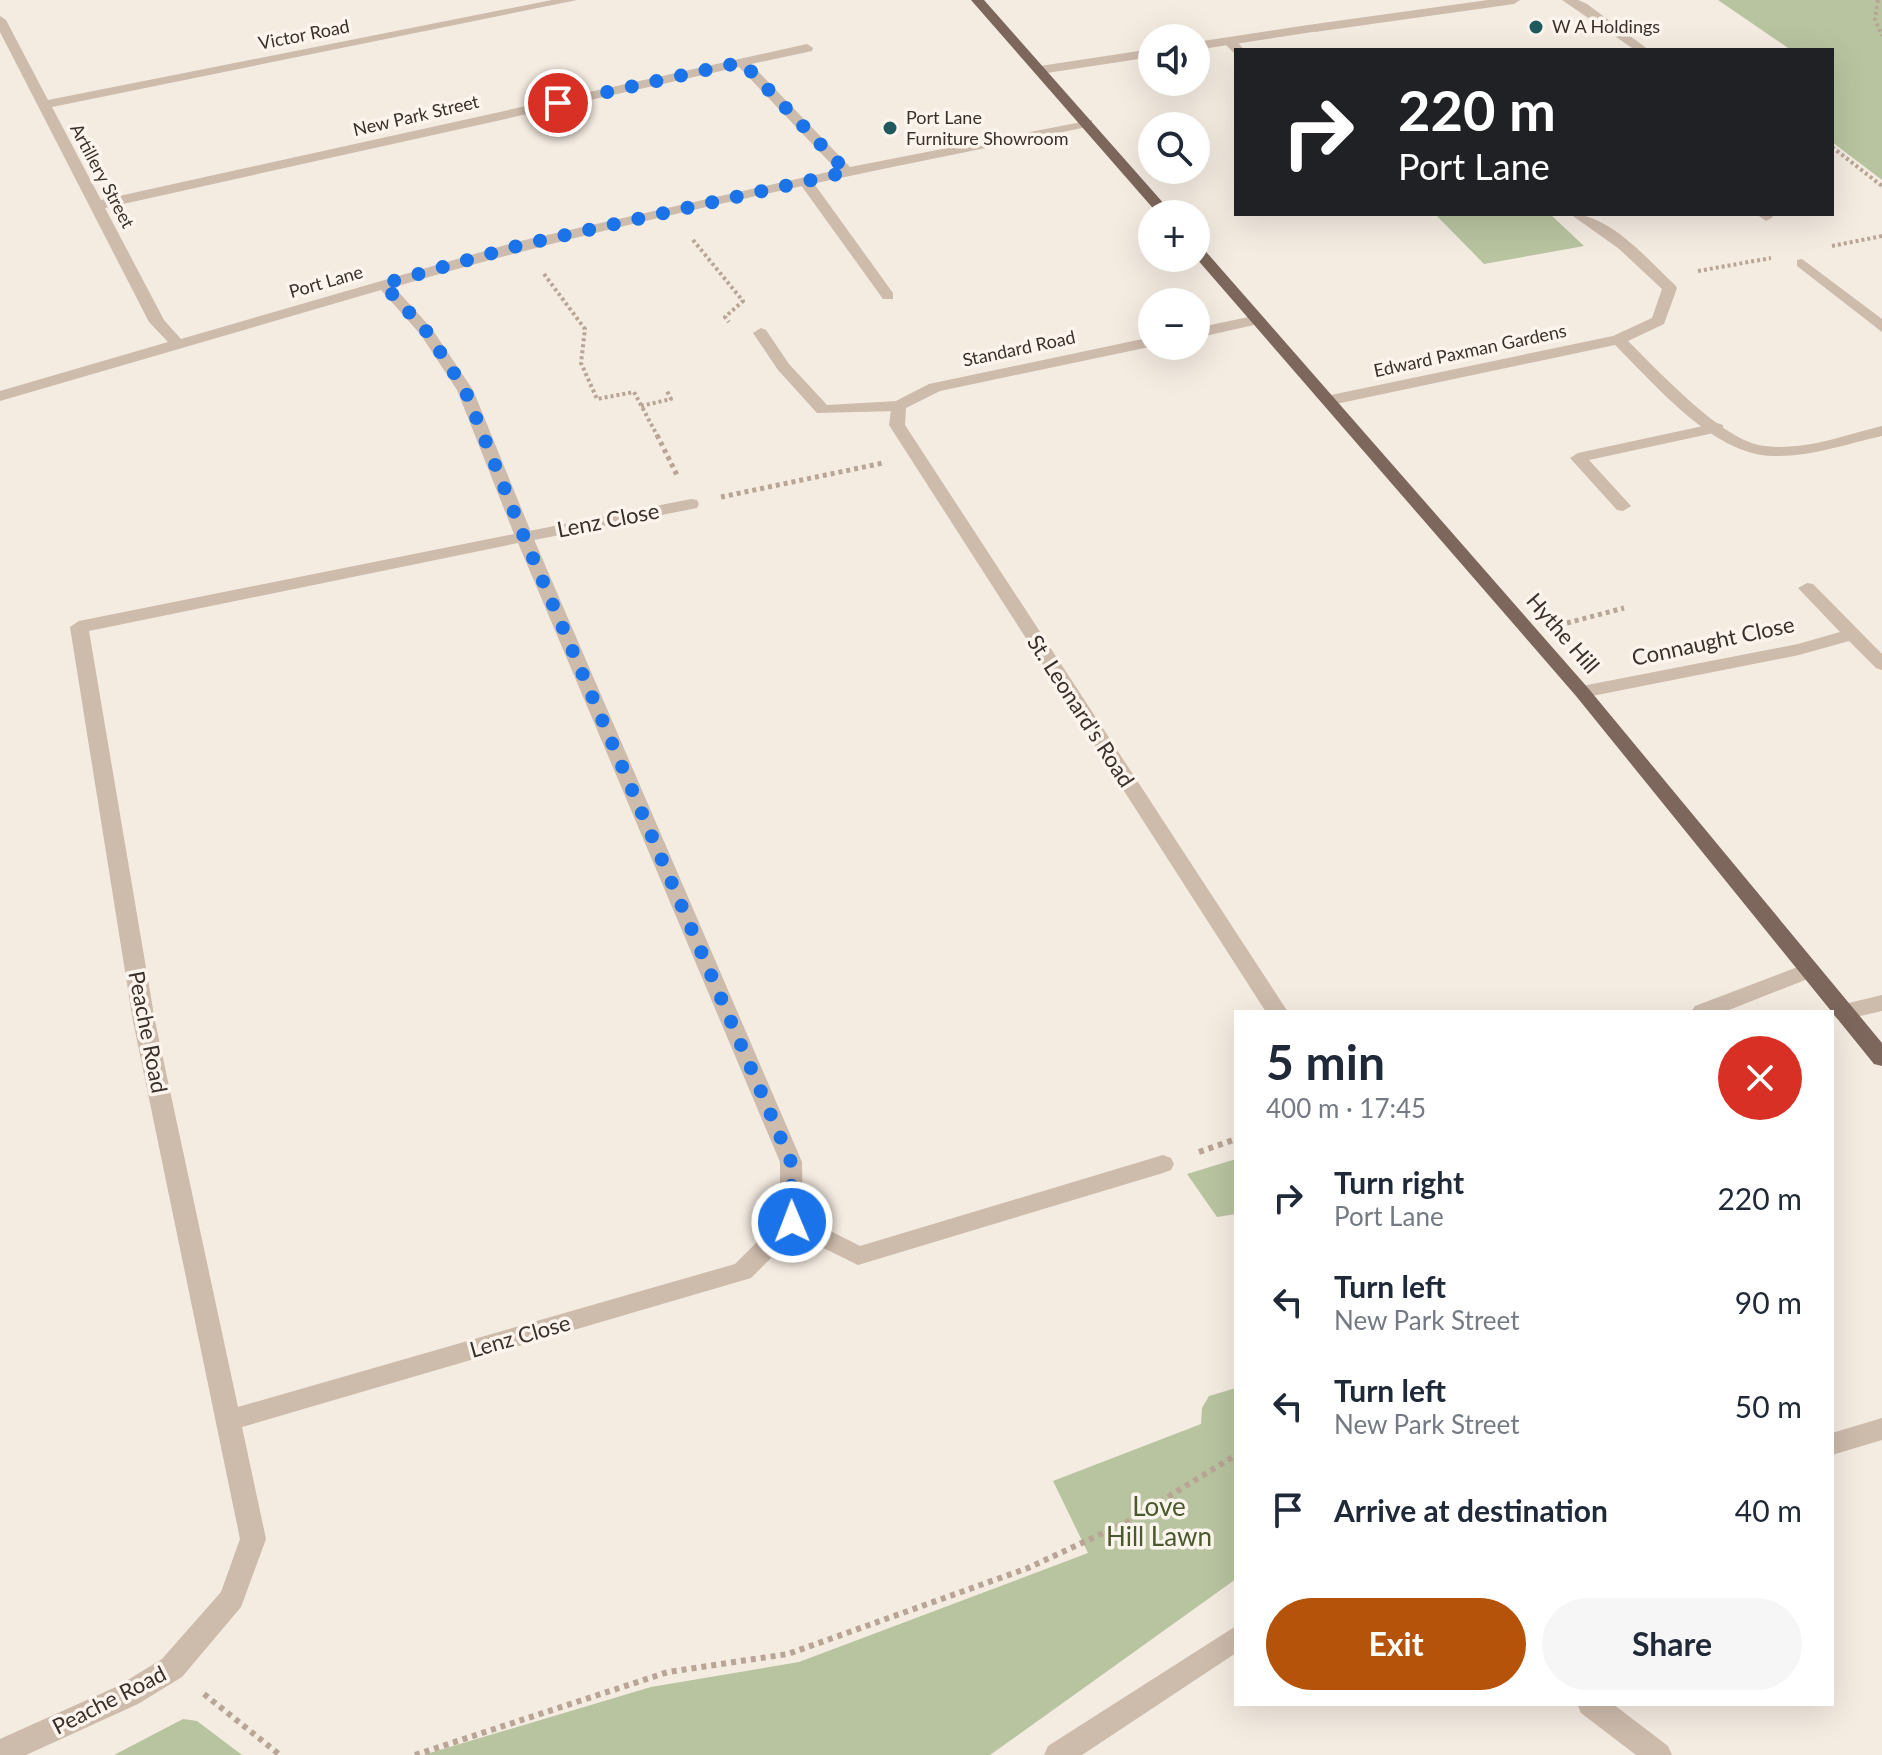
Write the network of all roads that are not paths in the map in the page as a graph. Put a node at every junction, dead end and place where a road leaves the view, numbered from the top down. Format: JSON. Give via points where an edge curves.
{"nodes":[{"id":1,"x":571,"y":0,"type":"edge"},
{"id":2,"x":977,"y":0,"type":"edge"},
{"id":3,"x":1514,"y":0,"type":"edge"},
{"id":4,"x":1568,"y":0,"type":"edge"},
{"id":5,"x":0,"y":20,"type":"edge"},
{"id":6,"x":1210,"y":46,"type":"edge"},
{"id":7,"x":1234,"y":46,"type":"edge"},
{"id":8,"x":807,"y":48,"type":"dead end"},
{"id":9,"x":1640,"y":48,"type":"edge"},
{"id":10,"x":1138,"y":55,"type":"edge"},
{"id":11,"x":742,"y":62,"type":"junction"},
{"id":12,"x":1040,"y":70,"type":"junction"},
{"id":13,"x":43,"y":105,"type":"junction"},
{"id":14,"x":1087,"y":123,"type":"junction"},
{"id":15,"x":847,"y":172,"type":"junction"},
{"id":16,"x":805,"y":181,"type":"junction"},
{"id":17,"x":1154,"y":200,"type":"edge"},
{"id":18,"x":98,"y":205,"type":"junction"},
{"id":19,"x":1580,"y":216,"type":"edge"},
{"id":20,"x":1802,"y":263,"type":"dead end"},
{"id":21,"x":1210,"y":265,"type":"edge"},
{"id":22,"x":383,"y":284,"type":"junction"},
{"id":23,"x":888,"y":296,"type":"dead end"},
{"id":24,"x":1258,"y":320,"type":"junction"},
{"id":25,"x":1882,"y":327,"type":"edge"},
{"id":26,"x":1210,"y":330,"type":"edge"},
{"id":27,"x":761,"y":333,"type":"dead end"},
{"id":28,"x":1618,"y":340,"type":"junction"},
{"id":29,"x":178,"y":344,"type":"junction"},
{"id":30,"x":1138,"y":345,"type":"edge"},
{"id":31,"x":0,"y":396,"type":"edge"},
{"id":32,"x":1331,"y":400,"type":"junction"},
{"id":33,"x":898,"y":406,"type":"junction"},
{"id":34,"x":1717,"y":428,"type":"junction"},
{"id":35,"x":1882,"y":431,"type":"edge"},
{"id":36,"x":691,"y":504,"type":"road end"},
{"id":37,"x":1623,"y":506,"type":"dead end"},
{"id":38,"x":524,"y":537,"type":"junction"},
{"id":39,"x":1807,"y":588,"type":"dead end"},
{"id":40,"x":1854,"y":634,"type":"junction"},
{"id":41,"x":1882,"y":664,"type":"edge"},
{"id":42,"x":1582,"y":692,"type":"junction"},
{"id":43,"x":1808,"y":971,"type":"junction"},
{"id":44,"x":1882,"y":1003,"type":"edge"},
{"id":45,"x":1276,"y":1010,"type":"edge"},
{"id":46,"x":1707,"y":1010,"type":"edge"},
{"id":47,"x":1843,"y":1012,"type":"junction"},
{"id":48,"x":1882,"y":1058,"type":"edge"},
{"id":49,"x":1163,"y":1164,"type":"dead end"},
{"id":50,"x":792,"y":1222,"type":"junction"},
{"id":51,"x":230,"y":1420,"type":"junction"},
{"id":52,"x":1882,"y":1429,"type":"edge"},
{"id":53,"x":1834,"y":1443,"type":"edge"},
{"id":54,"x":1234,"y":1639,"type":"edge"},
{"id":55,"x":1594,"y":1706,"type":"edge"},
{"id":56,"x":0,"y":1753,"type":"edge"},
{"id":57,"x":1058,"y":1755,"type":"edge"},
{"id":58,"x":1658,"y":1755,"type":"edge"}],
"edges":[{"from":1,"to":13,"type":"street","name":"Victor Road"},
{"from":2,"to":12,"type":"main road"},
{"from":3,"to":7,"type":"street","via":[[1315,28]]},
{"from":4,"to":9,"type":"street"},
{"from":5,"to":13,"type":"street","name":"Artillery Street"},
{"from":6,"to":7,"type":"street"},
{"from":8,"to":11,"type":"street","name":"New Park Street"},
{"from":10,"to":12,"type":"street"},
{"from":11,"to":15,"type":"street"},
{"from":11,"to":18,"type":"street","name":"New Park Street"},
{"from":12,"to":14,"type":"main road"},
{"from":13,"to":18,"type":"street","name":"Artillery Street"},
{"from":14,"to":15,"type":"street","name":"Port Lane"},
{"from":14,"to":17,"type":"main road"},
{"from":15,"to":16,"type":"street","name":"Port Lane"},
{"from":16,"to":22,"type":"street","name":"Port Lane","via":[[521,245]]},
{"from":16,"to":23,"type":"street"},
{"from":18,"to":29,"type":"street","name":"Artillery Street","via":[[157,322]]},
{"from":19,"to":28,"type":"street","name":"Edward Paxman Gardens","via":[[1623,245],[1670,288],[1659,321]]},
{"from":20,"to":25,"type":"street"},
{"from":21,"to":24,"type":"main road","name":"Hythe Hill"},
{"from":22,"to":29,"type":"street","name":"Port Lane"},
{"from":22,"to":38,"type":"street","name":"Lenz Close","via":[[427,332],[465,390]]},
{"from":24,"to":26,"type":"street"},
{"from":24,"to":32,"type":"main road","name":"Hythe Hill"},
{"from":27,"to":33,"type":"street","via":[[783,367],[823,410]]},
{"from":28,"to":32,"type":"street","name":"Edward Paxman Gardens"},
{"from":28,"to":34,"type":"street"},
{"from":29,"to":31,"type":"street","name":"Port Lane"},
{"from":30,"to":33,"type":"street","name":"Standard Road","via":[[935,387]]},
{"from":32,"to":42,"type":"main road","name":"Hythe Hill"},
{"from":33,"to":45,"type":"street","name":"St. Leonard's Road","via":[[897,425]]},
{"from":34,"to":35,"type":"street","via":[[1758,451]]},
{"from":34,"to":37,"type":"street","via":[[1578,458]]},
{"from":36,"to":38,"type":"street","name":"Lenz Close"},
{"from":38,"to":50,"type":"street","name":"Lenz Close","via":[[791,1162]]},
{"from":38,"to":51,"type":"street","name":"Peache Road","via":[[79,627],[144,1021]]},
{"from":39,"to":40,"type":"street","name":"Connaught Close"},
{"from":40,"to":41,"type":"street","name":"Connaught Close"},
{"from":40,"to":42,"type":"street","name":"Connaught Close"},
{"from":42,"to":43,"type":"main road","name":"Hythe Hill"},
{"from":43,"to":46,"type":"street"},
{"from":43,"to":47,"type":"main road","name":"Hythe Hill"},
{"from":44,"to":47,"type":"street"},
{"from":47,"to":48,"type":"main road","name":"Hythe Hill"},
{"from":49,"to":50,"type":"street","via":[[858,1256]]},
{"from":50,"to":51,"type":"street","name":"Lenz Close","via":[[743,1271]]},
{"from":51,"to":56,"type":"street","name":"Peache Road","via":[[253,1539],[232,1599],[172,1668],[128,1695]]},
{"from":52,"to":53,"type":"street"},
{"from":54,"to":57,"type":"street"},
{"from":55,"to":58,"type":"street"}]}
